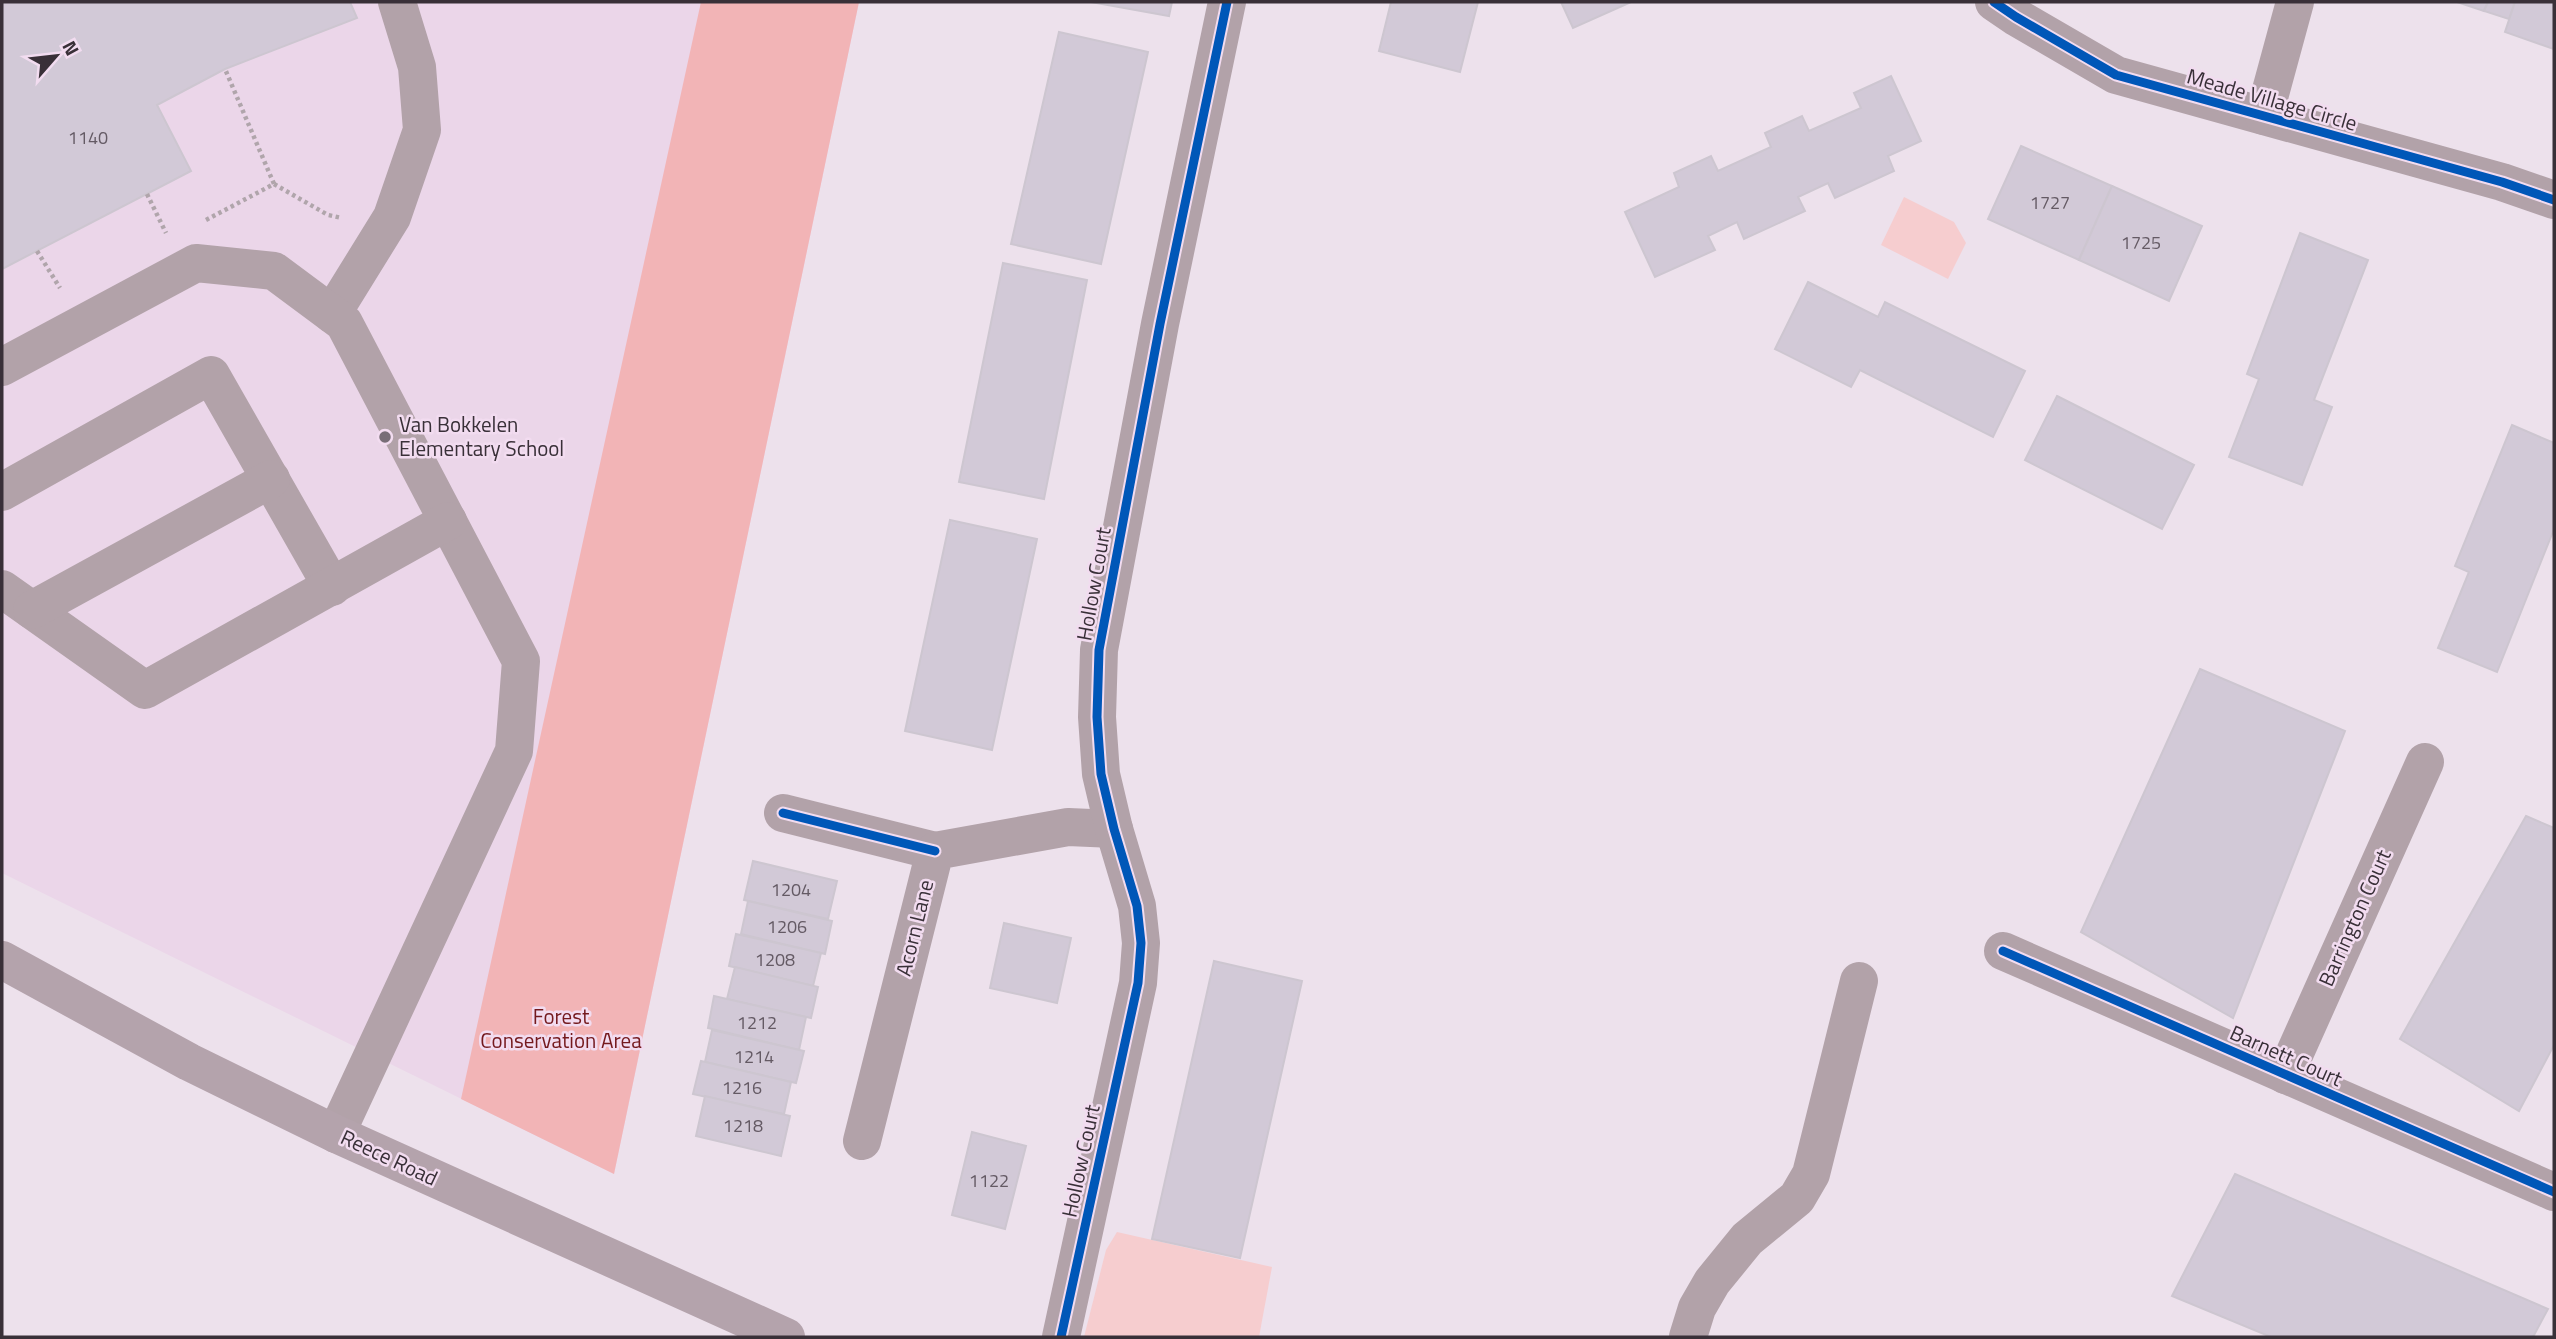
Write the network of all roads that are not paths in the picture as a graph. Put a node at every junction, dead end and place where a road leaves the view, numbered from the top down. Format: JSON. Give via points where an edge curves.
{"nodes":[{"id":1,"x":397,"y":2,"type":"edge"},
{"id":2,"x":1227,"y":2,"type":"edge"},
{"id":3,"x":1994,"y":2,"type":"edge"},
{"id":4,"x":2295,"y":2,"type":"edge"},
{"id":5,"x":2264,"y":116,"type":"junction"},
{"id":6,"x":2554,"y":200,"type":"edge"},
{"id":7,"x":332,"y":314,"type":"junction"},
{"id":8,"x":2,"y":367,"type":"edge"},
{"id":9,"x":271,"y":479,"type":"junction"},
{"id":10,"x":2,"y":492,"type":"edge"},
{"id":11,"x":448,"y":522,"type":"junction"},
{"id":12,"x":332,"y":586,"type":"junction"},
{"id":13,"x":17,"y":600,"type":"edge"},
{"id":14,"x":2425,"y":762,"type":"dead end"},
{"id":15,"x":783,"y":813,"type":"dead end"},
{"id":16,"x":1114,"y":829,"type":"junction"},
{"id":17,"x":935,"y":851,"type":"junction"},
{"id":18,"x":2003,"y":951,"type":"dead end"},
{"id":19,"x":2,"y":960,"type":"edge"},
{"id":20,"x":1859,"y":981,"type":"dead end"},
{"id":21,"x":2285,"y":1074,"type":"junction"},
{"id":22,"x":336,"y":1134,"type":"junction"},
{"id":23,"x":862,"y":1141,"type":"dead end"},
{"id":24,"x":2554,"y":1192,"type":"edge"},
{"id":25,"x":786,"y":1337,"type":"edge"},
{"id":26,"x":1061,"y":1337,"type":"edge"},
{"id":27,"x":1688,"y":1337,"type":"edge"}],
"edges":[{"from":1,"to":7,"type":"street","via":[[417,67],[422,130],[392,217]]},
{"from":2,"to":16,"type":"street","name":"Hollow Court","via":[[1099,650],[1098,739]]},
{"from":3,"to":5,"type":"street","name":"Meade Village Circle","via":[[2116,75]]},
{"from":4,"to":5,"type":"street"},
{"from":5,"to":6,"type":"street","name":"Meade Village Circle"},
{"from":7,"to":8,"type":"street","via":[[274,271],[196,263]]},
{"from":7,"to":11,"type":"street","via":[[344,323]]},
{"from":9,"to":10,"type":"street","via":[[211,374]]},
{"from":9,"to":12,"type":"street"},
{"from":9,"to":13,"type":"street"},
{"from":11,"to":12,"type":"street"},
{"from":11,"to":22,"type":"street","via":[[521,661],[514,751]]},
{"from":12,"to":13,"type":"street","via":[[145,690]]},
{"from":14,"to":21,"type":"street","name":"Barrington Court"},
{"from":15,"to":17,"type":"street"},
{"from":16,"to":17,"type":"street","name":"Acorn Lane","via":[[1068,827]]},
{"from":16,"to":26,"type":"street","name":"Hollow Court","via":[[1137,906],[1141,943],[1138,983]]},
{"from":17,"to":23,"type":"street","name":"Acorn Lane"},
{"from":18,"to":21,"type":"street","name":"Barnett Court"},
{"from":19,"to":22,"type":"main road","name":"Reece Road","via":[[189,1062]]},
{"from":20,"to":27,"type":"street","via":[[1811,1174],[1797,1198],[1747,1239],[1712,1282]]},
{"from":21,"to":24,"type":"street","name":"Barnett Court"},
{"from":22,"to":25,"type":"main road","name":"Reece Road"}]}
